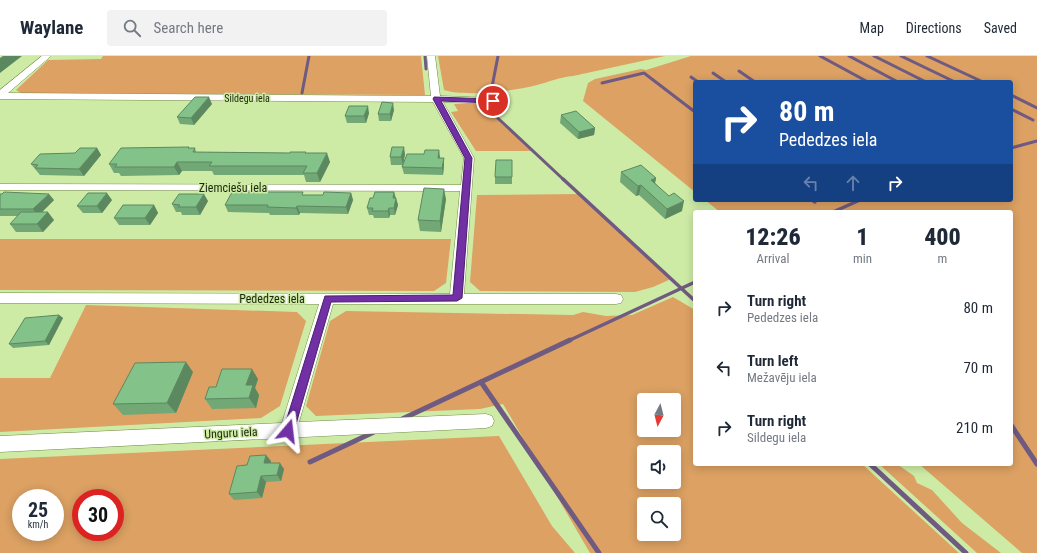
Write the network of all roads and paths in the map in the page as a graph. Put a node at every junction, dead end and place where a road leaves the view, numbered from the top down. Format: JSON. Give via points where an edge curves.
{"nodes":[{"id":1,"x":47,"y":56,"type":"edge"},
{"id":2,"x":431,"y":56,"type":"edge"},
{"id":3,"x":0,"y":95,"type":"edge"},
{"id":4,"x":436,"y":99,"type":"junction"},
{"id":5,"x":493,"y":101,"type":"dead end"},
{"id":6,"x":0,"y":188,"type":"edge"},
{"id":7,"x":466,"y":188,"type":"junction"},
{"id":8,"x":0,"y":298,"type":"edge"},
{"id":9,"x":328,"y":298,"type":"junction"},
{"id":10,"x":457,"y":298,"type":"junction"},
{"id":11,"x":616,"y":299,"type":"dead end"},
{"id":12,"x":486,"y":421,"type":"dead end"},
{"id":13,"x":288,"y":431,"type":"junction"},
{"id":14,"x":0,"y":444,"type":"edge"}],
"edges":[{"from":1,"to":3,"type":"street"},
{"from":2,"to":4,"type":"street"},
{"from":3,"to":4,"type":"street","name":"Sildegu iela"},
{"from":4,"to":5,"type":"street","name":"Sildegu iela"},
{"from":4,"to":7,"type":"street","via":[[469,158]]},
{"from":6,"to":7,"type":"street","name":"Ziemciešu iela"},
{"from":7,"to":10,"type":"street"},
{"from":8,"to":9,"type":"street","name":"Pededzes iela"},
{"from":9,"to":10,"type":"street","name":"Pededzes iela"},
{"from":9,"to":13,"type":"street"},
{"from":10,"to":11,"type":"street","name":"Pededzes iela"},
{"from":12,"to":13,"type":"street","name":"Unguru iela"},
{"from":13,"to":14,"type":"street","name":"Unguru iela"}]}
